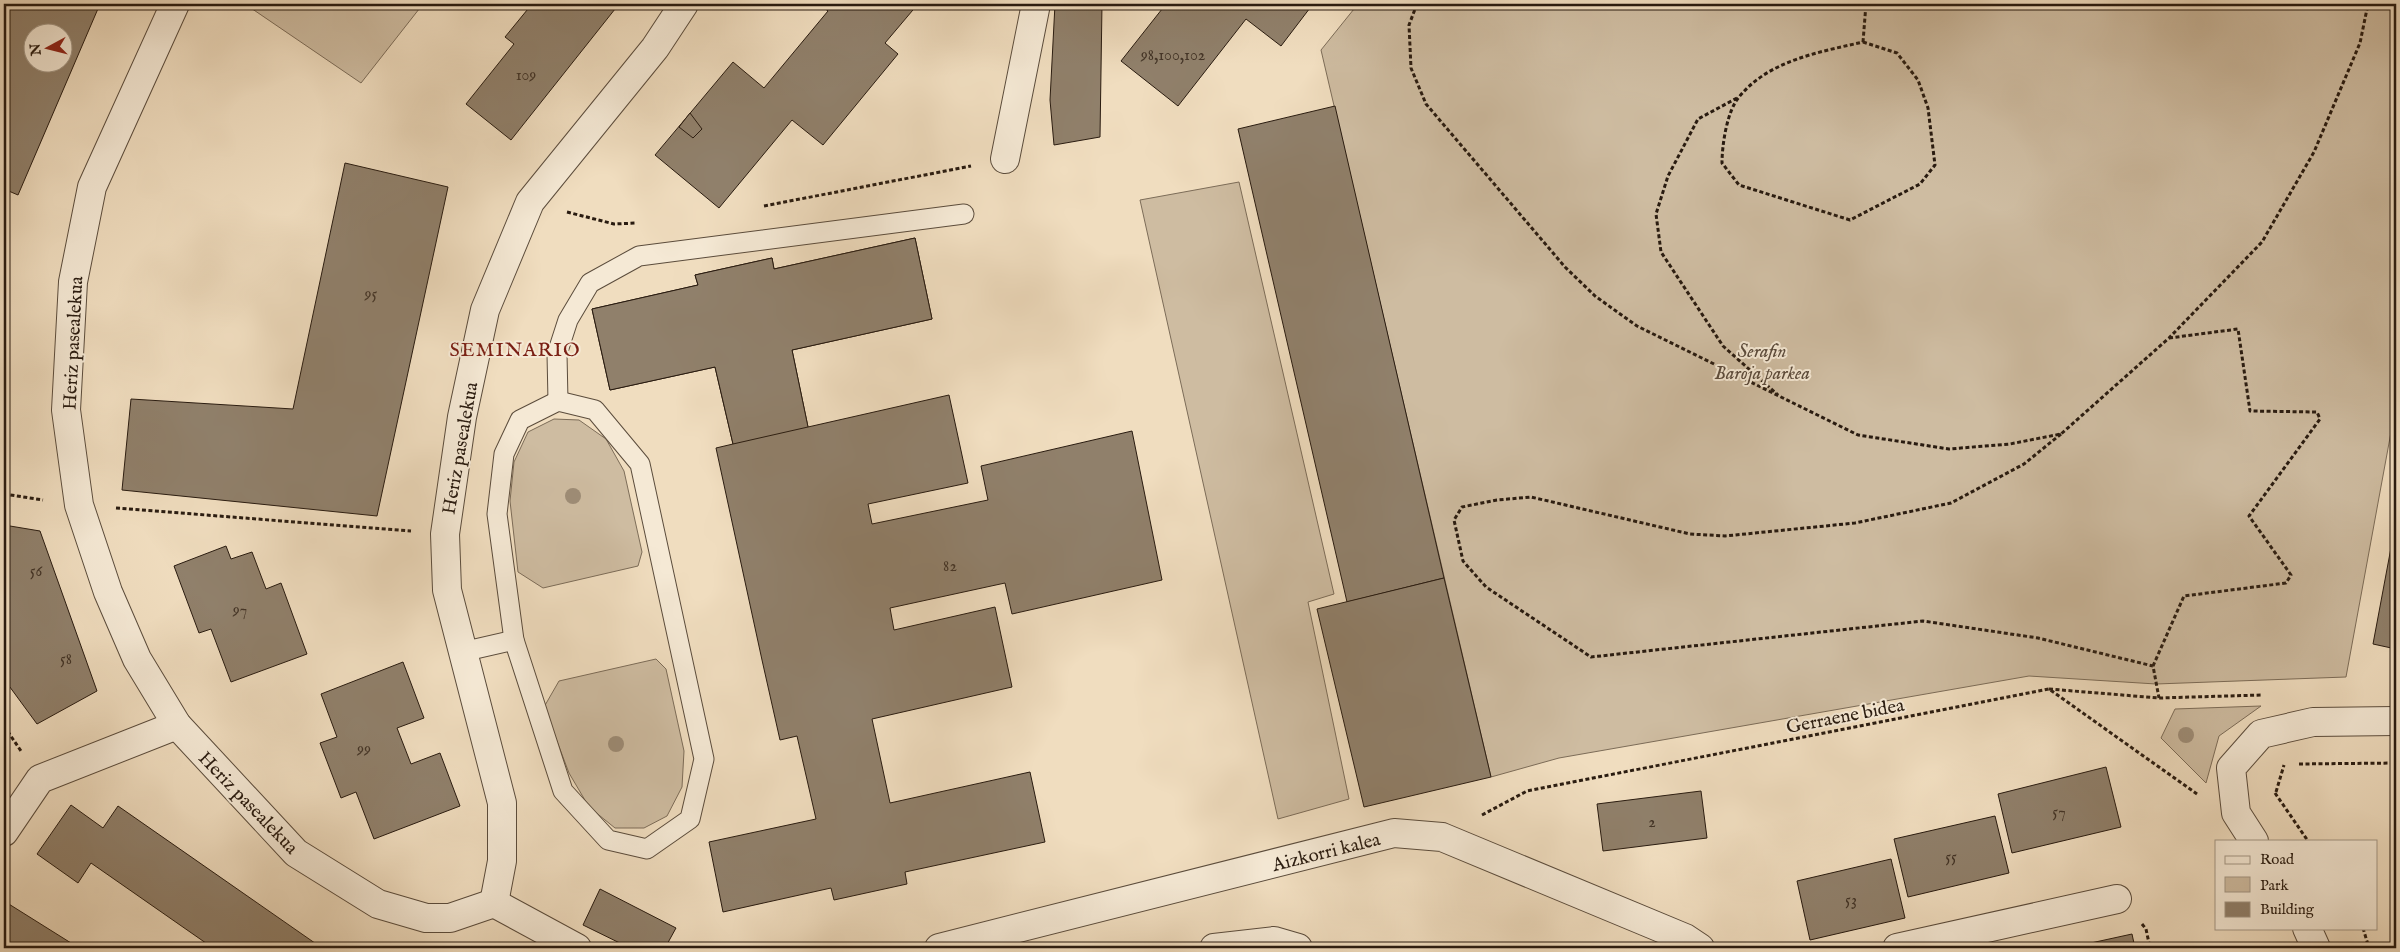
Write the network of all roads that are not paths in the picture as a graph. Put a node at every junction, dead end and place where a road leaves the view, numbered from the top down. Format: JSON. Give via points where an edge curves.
{"nodes":[{"id":1,"x":176,"y":4,"type":"edge"},
{"id":2,"x":684,"y":4,"type":"edge"},
{"id":3,"x":1036,"y":4,"type":"edge"},
{"id":4,"x":1005,"y":159,"type":"road end"},
{"id":5,"x":964,"y":214,"type":"dead end"},
{"id":6,"x":558,"y":401,"type":"junction"},
{"id":7,"x":514,"y":640,"type":"junction"},
{"id":8,"x":462,"y":652,"type":"junction"},
{"id":9,"x":2396,"y":722,"type":"edge"},
{"id":10,"x":177,"y":725,"type":"junction"},
{"id":11,"x":4,"y":832,"type":"edge"},
{"id":12,"x":2253,"y":840,"type":"edge"},
{"id":13,"x":2117,"y":899,"type":"dead end"},
{"id":14,"x":494,"y":903,"type":"junction"},
{"id":15,"x":2308,"y":930,"type":"edge"},
{"id":16,"x":577,"y":948,"type":"edge"},
{"id":17,"x":939,"y":948,"type":"edge"},
{"id":18,"x":1214,"y":948,"type":"edge"},
{"id":19,"x":1298,"y":948,"type":"edge"},
{"id":20,"x":1700,"y":948,"type":"edge"},
{"id":21,"x":1897,"y":948,"type":"edge"},
{"id":22,"x":2316,"y":948,"type":"edge"}],
"edges":[{"from":1,"to":10,"type":"street","name":"Heriz pasealekua","via":[[92,187],[73,282],[66,410],[79,505],[108,592],[137,659]]},
{"from":2,"to":8,"type":"street","name":"Heriz pasealekua","via":[[655,48],[530,202],[485,310],[462,417],[444,534],[447,590]]},
{"from":3,"to":4,"type":"street"},
{"from":5,"to":6,"type":"lane","via":[[639,256],[590,283],[568,320],[557,354]]},
{"from":6,"to":7,"type":"lane","via":[[520,420],[504,454],[497,514]]},
{"from":6,"to":7,"type":"lane","via":[[595,410],[640,464],[704,759],[690,819],[647,849],[608,840],[563,791]]},
{"from":7,"to":8,"type":"lane"},
{"from":8,"to":14,"type":"street","name":"Heriz pasealekua","via":[[502,802],[502,861]]},
{"from":9,"to":12,"type":"street","via":[[2313,722],[2261,734],[2231,768],[2236,813]]},
{"from":10,"to":11,"type":"street","via":[[40,778]]},
{"from":10,"to":14,"type":"street","name":"Heriz pasealekua","via":[[296,854],[378,904],[426,918],[450,918]]},
{"from":13,"to":21,"type":"street"},
{"from":14,"to":16,"type":"street"},
{"from":15,"to":22,"type":"street"},
{"from":17,"to":20,"type":"street","name":"Aizkorri kalea","via":[[1394,834],[1442,837],[1686,938]]},
{"from":18,"to":19,"type":"street","via":[[1274,941]]}]}
